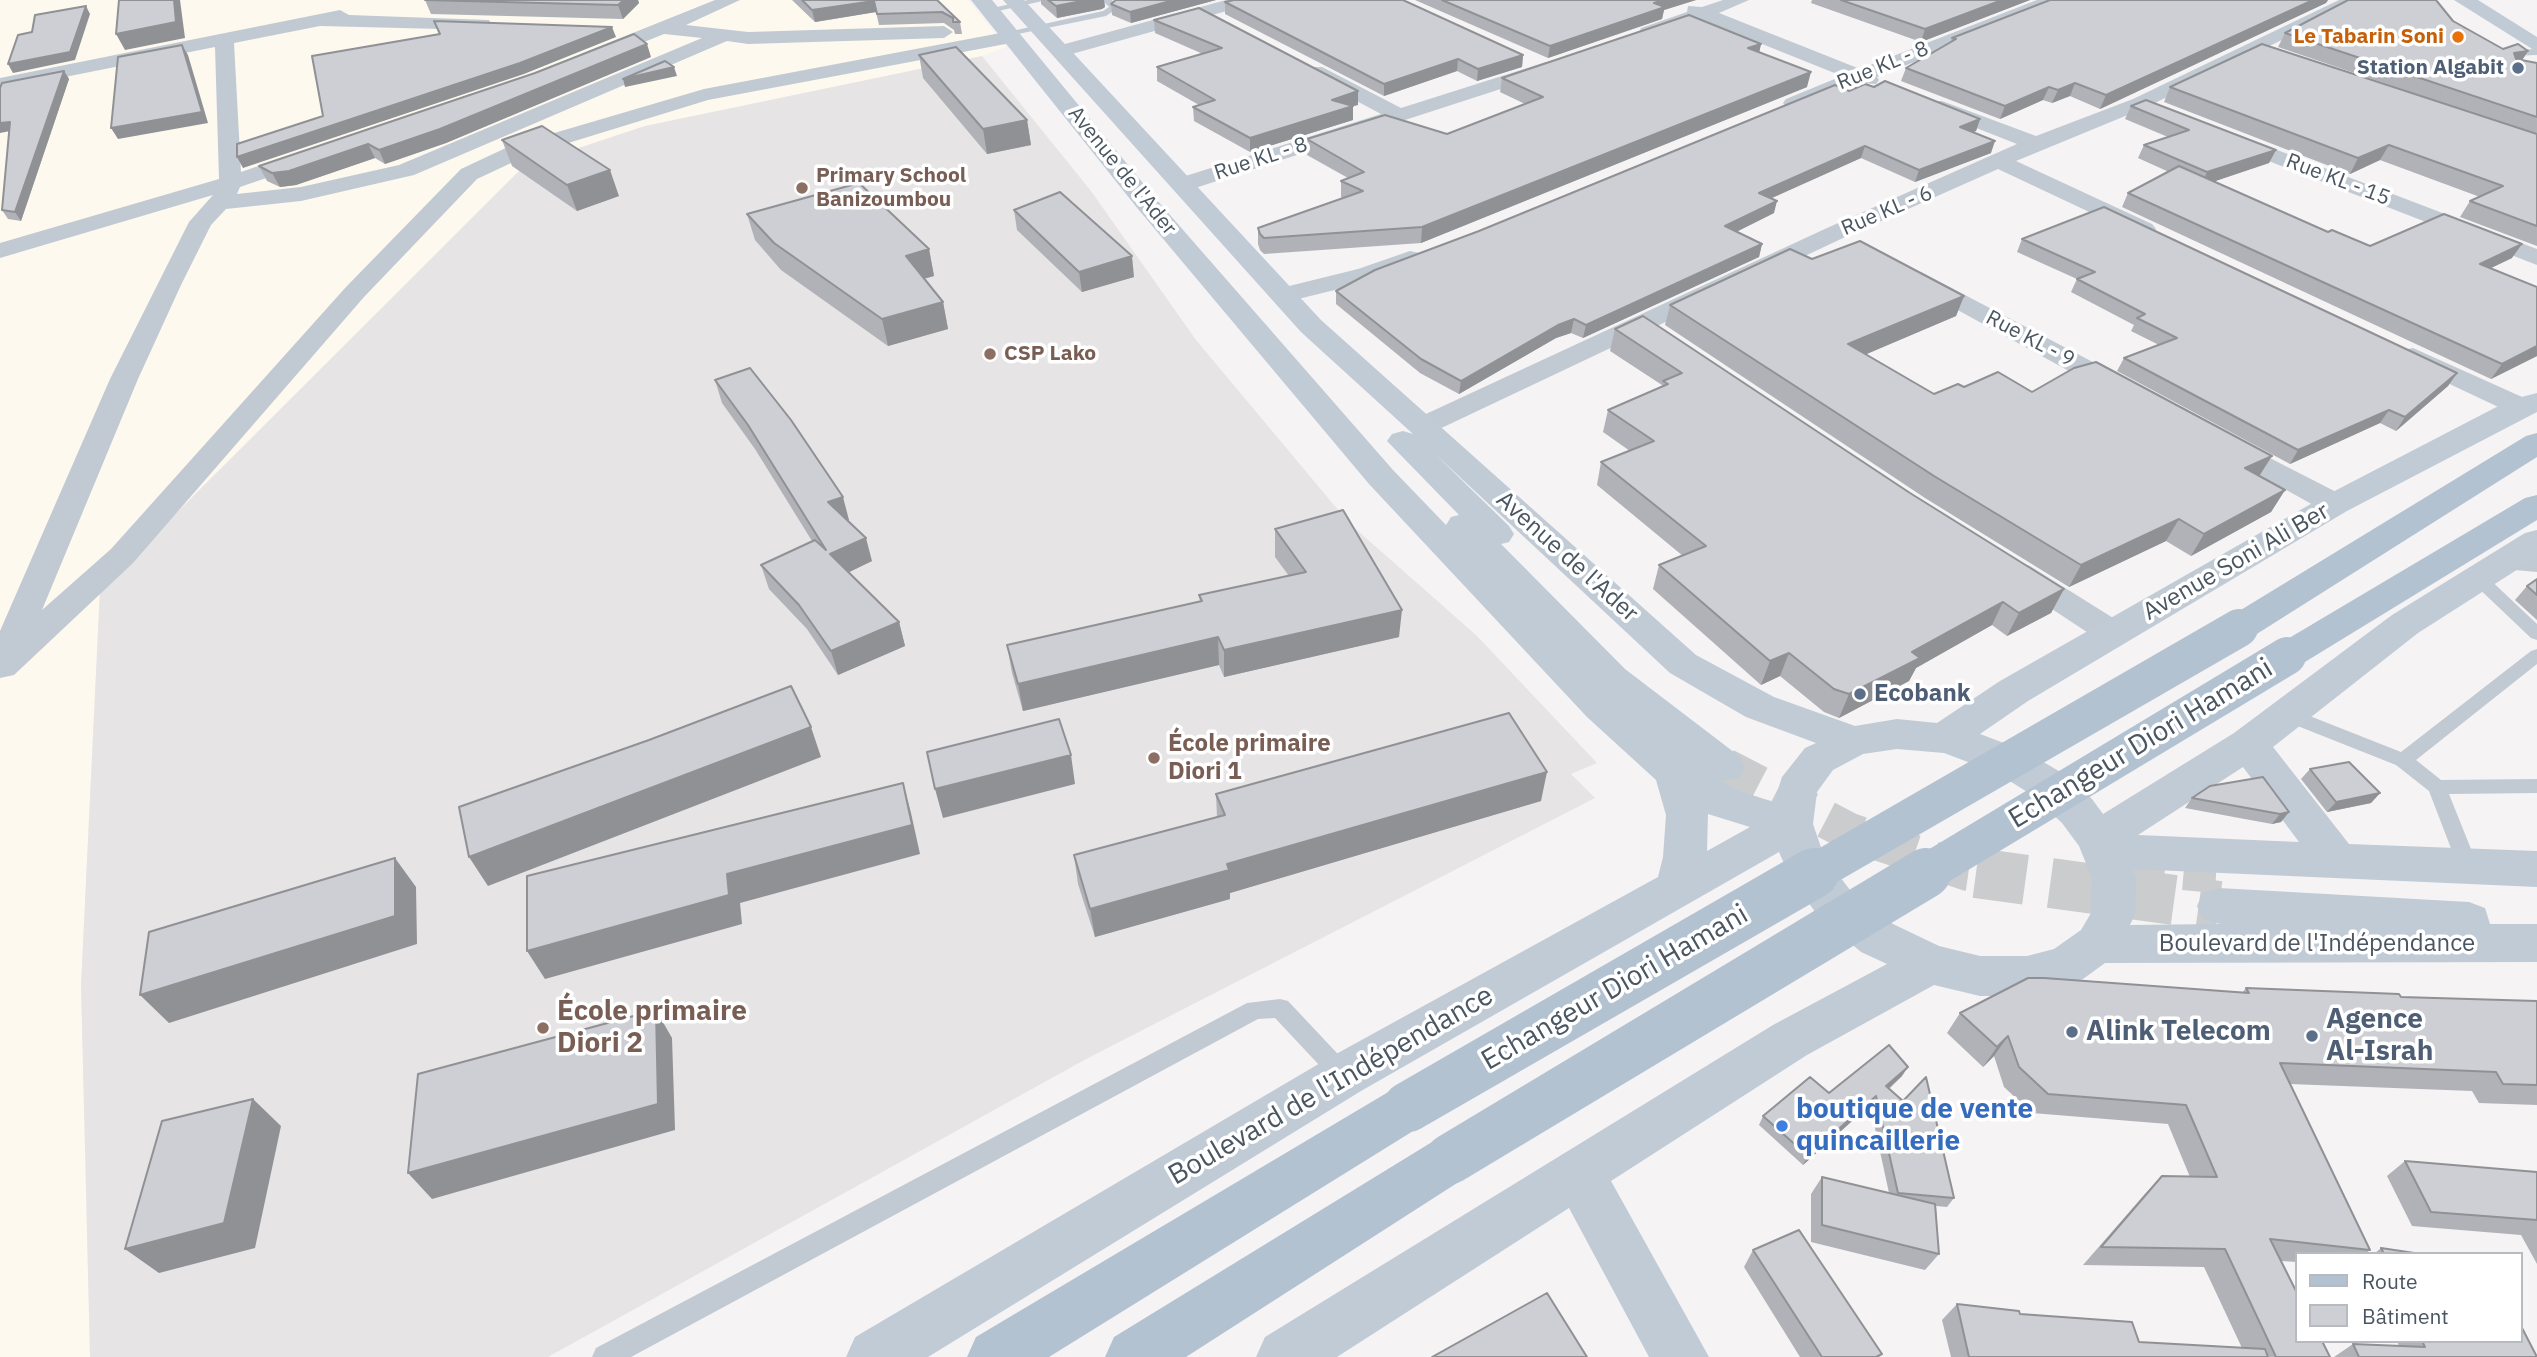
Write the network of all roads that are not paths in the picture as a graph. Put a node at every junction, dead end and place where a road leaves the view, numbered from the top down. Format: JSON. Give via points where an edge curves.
{"nodes":[{"id":1,"x":732,"y":0,"type":"edge"},
{"id":2,"x":1107,"y":0,"type":"edge"},
{"id":3,"x":1246,"y":0,"type":"edge"},
{"id":4,"x":1740,"y":0,"type":"edge"},
{"id":5,"x":2053,"y":0,"type":"edge"},
{"id":6,"x":2464,"y":0,"type":"edge"},
{"id":7,"x":2341,"y":1,"type":"edge"},
{"id":8,"x":414,"y":2,"type":"dead end"},
{"id":9,"x":1024,"y":2,"type":"edge"},
{"id":10,"x":1678,"y":4,"type":"dead end"},
{"id":11,"x":985,"y":5,"type":"edge"},
{"id":12,"x":1202,"y":12,"type":"junction"},
{"id":13,"x":1701,"y":13,"type":"junction"},
{"id":14,"x":318,"y":20,"type":"junction"},
{"id":15,"x":499,"y":24,"type":"edge"},
{"id":16,"x":1227,"y":25,"type":"edge"},
{"id":17,"x":610,"y":27,"type":"edge"},
{"id":18,"x":1038,"y":27,"type":"junction"},
{"id":19,"x":666,"y":28,"type":"junction"},
{"id":20,"x":1008,"y":33,"type":"junction"},
{"id":21,"x":224,"y":37,"type":"junction"},
{"id":22,"x":720,"y":37,"type":"junction"},
{"id":23,"x":1624,"y":40,"type":"edge"},
{"id":24,"x":2252,"y":47,"type":"junction"},
{"id":25,"x":2537,"y":47,"type":"edge"},
{"id":26,"x":1061,"y":51,"type":"junction"},
{"id":27,"x":2537,"y":52,"type":"edge"},
{"id":28,"x":2278,"y":56,"type":"edge"},
{"id":29,"x":1522,"y":57,"type":"edge"},
{"id":30,"x":2496,"y":58,"type":"edge"},
{"id":31,"x":581,"y":61,"type":"edge"},
{"id":32,"x":1301,"y":63,"type":"edge"},
{"id":33,"x":1858,"y":76,"type":"junction"},
{"id":34,"x":5,"y":83,"type":"edge"},
{"id":35,"x":1883,"y":86,"type":"edge"},
{"id":36,"x":556,"y":89,"type":"edge"},
{"id":37,"x":580,"y":99,"type":"junction"},
{"id":38,"x":1922,"y":100,"type":"edge"},
{"id":39,"x":0,"y":103,"type":"edge"},
{"id":40,"x":2140,"y":103,"type":"junction"},
{"id":41,"x":1770,"y":112,"type":"edge"},
{"id":42,"x":2165,"y":113,"type":"edge"},
{"id":43,"x":1399,"y":115,"type":"junction"},
{"id":44,"x":623,"y":117,"type":"junction"},
{"id":45,"x":2204,"y":128,"type":"edge"},
{"id":46,"x":2036,"y":144,"type":"junction"},
{"id":47,"x":322,"y":151,"type":"edge"},
{"id":48,"x":2001,"y":162,"type":"junction"},
{"id":49,"x":1181,"y":184,"type":"junction"},
{"id":50,"x":224,"y":193,"type":"junction"},
{"id":51,"x":1835,"y":233,"type":"junction"},
{"id":52,"x":2162,"y":237,"type":"edge"},
{"id":53,"x":1859,"y":247,"type":"edge"},
{"id":54,"x":0,"y":251,"type":"edge"},
{"id":55,"x":1430,"y":251,"type":"edge"},
{"id":56,"x":2537,"y":258,"type":"edge"},
{"id":57,"x":1896,"y":266,"type":"edge"},
{"id":58,"x":1282,"y":295,"type":"junction"},
{"id":59,"x":1311,"y":326,"type":"junction"},
{"id":60,"x":1264,"y":340,"type":"junction"},
{"id":61,"x":2397,"y":348,"type":"edge"},
{"id":62,"x":2140,"y":398,"type":"edge"},
{"id":63,"x":2529,"y":404,"type":"edge"},
{"id":64,"x":1423,"y":426,"type":"junction"},
{"id":65,"x":2201,"y":432,"type":"edge"},
{"id":66,"x":2537,"y":443,"type":"edge"},
{"id":67,"x":2335,"y":504,"type":"junction"},
{"id":68,"x":2537,"y":505,"type":"edge"},
{"id":69,"x":2537,"y":541,"type":"edge"},
{"id":70,"x":1996,"y":559,"type":"edge"},
{"id":71,"x":2506,"y":567,"type":"edge"},
{"id":72,"x":2114,"y":634,"type":"junction"},
{"id":73,"x":2537,"y":634,"type":"edge"},
{"id":74,"x":2537,"y":655,"type":"edge"},
{"id":75,"x":1,"y":672,"type":"edge"},
{"id":76,"x":2286,"y":714,"type":"junction"},
{"id":77,"x":1944,"y":738,"type":"junction"},
{"id":78,"x":1854,"y":741,"type":"junction"},
{"id":79,"x":2248,"y":744,"type":"junction"},
{"id":80,"x":2403,"y":760,"type":"junction"},
{"id":81,"x":1674,"y":773,"type":"junction"},
{"id":82,"x":2537,"y":786,"type":"edge"},
{"id":83,"x":2437,"y":787,"type":"junction"},
{"id":84,"x":1792,"y":824,"type":"junction"},
{"id":85,"x":2101,"y":845,"type":"junction"},
{"id":86,"x":2337,"y":860,"type":"junction"},
{"id":87,"x":2468,"y":864,"type":"junction"},
{"id":88,"x":2537,"y":869,"type":"edge"},
{"id":89,"x":2537,"y":880,"type":"edge"},
{"id":90,"x":1678,"y":886,"type":"junction"},
{"id":91,"x":2537,"y":925,"type":"edge"},
{"id":92,"x":2537,"y":943,"type":"edge"},
{"id":93,"x":2097,"y":944,"type":"junction"},
{"id":94,"x":1930,"y":964,"type":"junction"},
{"id":95,"x":1344,"y":1075,"type":"junction"},
{"id":96,"x":1579,"y":1174,"type":"junction"},
{"id":97,"x":606,"y":1357,"type":"edge"},
{"id":98,"x":875,"y":1357,"type":"edge"},
{"id":99,"x":996,"y":1357,"type":"edge"},
{"id":100,"x":1134,"y":1357,"type":"edge"},
{"id":101,"x":1285,"y":1357,"type":"edge"},
{"id":102,"x":1680,"y":1357,"type":"edge"}],
"edges":[{"from":1,"to":19,"type":"street"},
{"from":2,"to":18,"type":"lane","via":[[1114,7],[1106,13]]},
{"from":3,"to":12,"type":"street"},
{"from":4,"to":13,"type":"street"},
{"from":5,"to":33,"type":"street","name":"Rue KL - 8"},
{"from":6,"to":25,"type":"main road"},
{"from":7,"to":24,"type":"street","name":"Rue KL - 6"},
{"from":8,"to":14,"type":"street"},
{"from":9,"to":11,"type":"lane"},
{"from":9,"to":18,"type":"main road","name":"Avenue de l'Ader"},
{"from":10,"to":13,"type":"street"},
{"from":11,"to":20,"type":"main road","name":"Avenue de l'Ader"},
{"from":12,"to":16,"type":"street"},
{"from":12,"to":26,"type":"street"},
{"from":13,"to":23,"type":"street"},
{"from":13,"to":33,"type":"street"},
{"from":14,"to":15,"type":"street"},
{"from":14,"to":21,"type":"street"},
{"from":17,"to":19,"type":"street"},
{"from":18,"to":20,"type":"lane"},
{"from":18,"to":26,"type":"main road","name":"Avenue de l'Ader"},
{"from":19,"to":22,"type":"street"},
{"from":19,"to":31,"type":"street"},
{"from":20,"to":22,"type":"street"},
{"from":20,"to":44,"type":"street","via":[[704,95]]},
{"from":20,"to":60,"type":"main road","name":"Avenue de l'Ader"},
{"from":21,"to":34,"type":"street"},
{"from":21,"to":50,"type":"street"},
{"from":22,"to":37,"type":"street"},
{"from":24,"to":28,"type":"street"},
{"from":24,"to":40,"type":"street","name":"Rue KL - 6"},
{"from":26,"to":49,"type":"main road","name":"Avenue de l'Ader"},
{"from":27,"to":30,"type":"lane","via":[[2502,53]]},
{"from":29,"to":43,"type":"street","name":"Rue KL - 8","via":[[1554,65]]},
{"from":32,"to":43,"type":"street"},
{"from":33,"to":35,"type":"street"},
{"from":33,"to":41,"type":"street","name":"Rue KL - 8"},
{"from":34,"to":39,"type":"street"},
{"from":36,"to":37,"type":"street"},
{"from":37,"to":44,"type":"street"},
{"from":37,"to":50,"type":"street","via":[[406,170],[301,194]]},
{"from":38,"to":46,"type":"street"},
{"from":40,"to":42,"type":"street"},
{"from":40,"to":46,"type":"street","name":"Rue KL - 6"},
{"from":43,"to":49,"type":"street","name":"Rue KL - 8"},
{"from":44,"to":75,"type":"street","via":[[502,157],[457,183],[122,556]]},
{"from":45,"to":56,"type":"street","name":"Rue KL - 15"},
{"from":46,"to":48,"type":"street","name":"Rue KL - 6"},
{"from":47,"to":50,"type":"street"},
{"from":48,"to":51,"type":"street","name":"Rue KL - 6"},
{"from":48,"to":52,"type":"street"},
{"from":49,"to":58,"type":"main road","name":"Avenue de l'Ader"},
{"from":50,"to":54,"type":"street"},
{"from":50,"to":75,"type":"street","via":[[188,243],[129,368]]},
{"from":51,"to":53,"type":"street"},
{"from":51,"to":64,"type":"street","name":"Rue KL - 6","via":[[1653,333]]},
{"from":55,"to":58,"type":"street","via":[[1366,275]]},
{"from":57,"to":62,"type":"street","name":"Rue KL - 9"},
{"from":58,"to":59,"type":"main road","name":"Avenue de l'Ader"},
{"from":59,"to":60,"type":"main road","name":"Avenue de l'Ader","via":[[1314,344],[1327,366],[1572,610],[1733,759],[1611,679],[1333,394]]},
{"from":59,"to":64,"type":"main road","name":"Avenue de l'Ader"},
{"from":60,"to":81,"type":"main road","name":"Avenue de l'Ader","via":[[1381,477],[1601,707]]},
{"from":61,"to":63,"type":"street"},
{"from":63,"to":67,"type":"main road","name":"Avenue Soni Ali Ber"},
{"from":64,"to":78,"type":"main road","name":"Avenue de l'Ader","via":[[1683,664],[1760,707]]},
{"from":65,"to":67,"type":"street"},
{"from":66,"to":99,"type":"main road","name":"Echangeur Diori Hamani","bridge":true,"via":[[2239,628],[1408,1107]]},
{"from":67,"to":72,"type":"main road","name":"Avenue Soni Ali Ber"},
{"from":68,"to":100,"type":"main road","name":"Echangeur Diori Hamani","bridge":true,"via":[[1450,1159]]},
{"from":69,"to":71,"type":"main road"},
{"from":70,"to":72,"type":"street"},
{"from":71,"to":73,"type":"lane"},
{"from":71,"to":76,"type":"main road","via":[[2405,624]]},
{"from":72,"to":77,"type":"main road","name":"Avenue Soni Ali Ber","via":[[2014,691]]},
{"from":74,"to":80,"type":"lane"},
{"from":76,"to":79,"type":"main road"},
{"from":76,"to":80,"type":"lane"},
{"from":77,"to":78,"type":"main road","via":[[1896,734]]},
{"from":77,"to":85,"type":"main road","via":[[2011,762],[2047,784],[2077,811]]},
{"from":78,"to":84,"type":"main road","via":[[1819,759],[1797,788]]},
{"from":79,"to":85,"type":"main road"},
{"from":79,"to":86,"type":"main road"},
{"from":80,"to":83,"type":"lane"},
{"from":81,"to":84,"type":"main road","name":"Avenue de l'Ader","via":[[1722,802]]},
{"from":81,"to":90,"type":"main road","via":[[1687,815]]},
{"from":82,"to":83,"type":"lane"},
{"from":83,"to":87,"type":"lane"},
{"from":84,"to":90,"type":"main road","name":"Boulevard de l'Indépendance"},
{"from":84,"to":94,"type":"main road","via":[[1804,863],[1833,903],[1877,939]]},
{"from":85,"to":86,"type":"main road"},
{"from":85,"to":93,"type":"main road","via":[[2114,878],[2113,914]]},
{"from":86,"to":87,"type":"main road"},
{"from":87,"to":88,"type":"main road"},
{"from":89,"to":91,"type":"main road","name":"Boulevard de l'Indépendance","via":[[2217,890]]},
{"from":90,"to":95,"type":"main road","name":"Boulevard de l'Indépendance"},
{"from":92,"to":93,"type":"main road","name":"Boulevard de l'Indépendance"},
{"from":93,"to":94,"type":"main road","via":[[2067,965],[2027,976],[1980,976]]},
{"from":94,"to":96,"type":"main road","via":[[1790,1040]]},
{"from":95,"to":97,"type":"lane","via":[[1280,1008],[1255,1010]]},
{"from":95,"to":98,"type":"main road","name":"Boulevard de l'Indépendance"},
{"from":96,"to":101,"type":"main road"},
{"from":96,"to":102,"type":"main road"}]}
